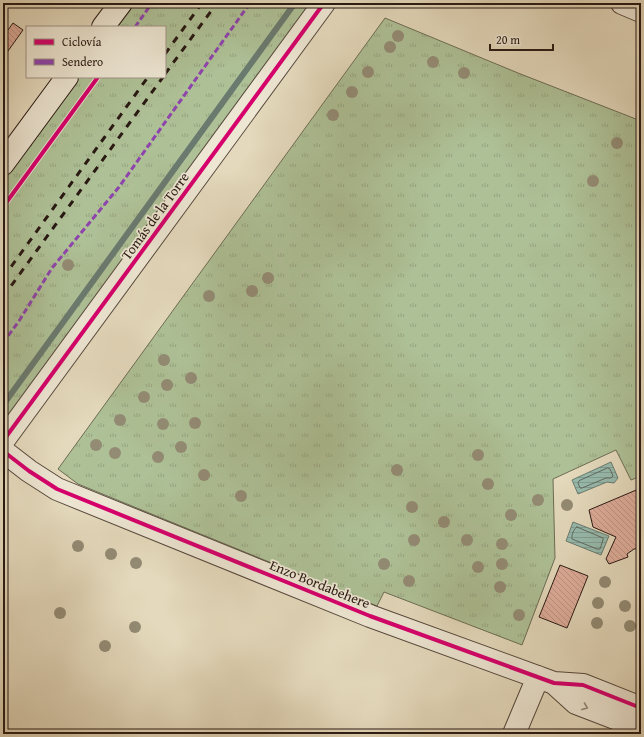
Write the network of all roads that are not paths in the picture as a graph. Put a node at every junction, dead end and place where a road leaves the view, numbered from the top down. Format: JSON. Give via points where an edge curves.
{"nodes":[{"id":1,"x":121,"y":3,"type":"edge"},
{"id":2,"x":324,"y":3,"type":"edge"},
{"id":3,"x":622,"y":3,"type":"edge"},
{"id":4,"x":641,"y":11,"type":"edge"},
{"id":5,"x":104,"y":26,"type":"edge"},
{"id":6,"x":66,"y":78,"type":"edge"},
{"id":7,"x":3,"y":164,"type":"edge"},
{"id":8,"x":3,"y":441,"type":"edge"},
{"id":9,"x":3,"y":451,"type":"edge"},
{"id":10,"x":546,"y":680,"type":"junction"},
{"id":11,"x":641,"y":708,"type":"edge"},
{"id":12,"x":641,"y":728,"type":"edge"},
{"id":13,"x":514,"y":734,"type":"edge"}],
"edges":[{"from":1,"to":5,"type":"street"},
{"from":2,"to":8,"type":"street","name":"Tomás de la Torre"},
{"from":3,"to":4,"type":"street"},
{"from":6,"to":7,"type":"street"},
{"from":9,"to":10,"type":"street","name":"Enzo Bordabehere","via":[[29,472],[57,489],[370,616]]},
{"from":10,"to":11,"type":"street","name":"Enzo Bordabehere","via":[[583,685]]},
{"from":10,"to":12,"type":"street","name":"Enzo Bordabehere","one_way":true,"via":[[576,703]]},
{"from":10,"to":13,"type":"street"}]}
